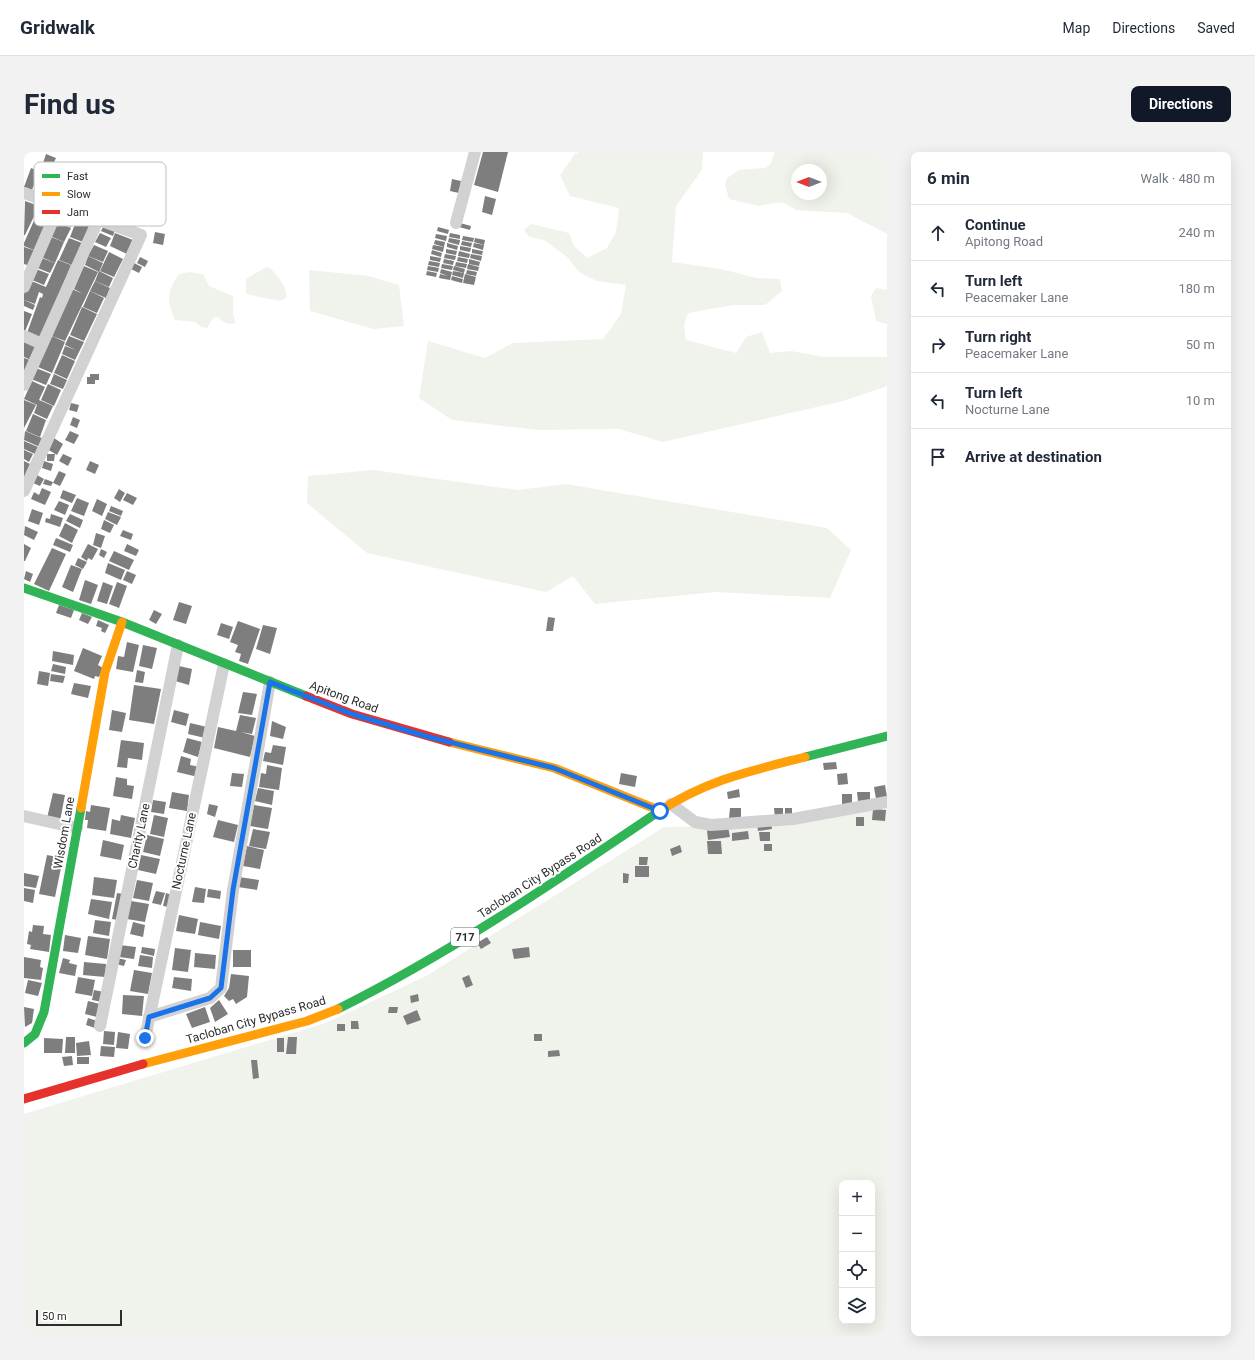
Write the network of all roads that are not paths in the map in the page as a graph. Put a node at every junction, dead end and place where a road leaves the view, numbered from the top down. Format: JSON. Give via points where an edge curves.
{"nodes":[{"id":1,"x":475,"y":152,"type":"edge"},
{"id":2,"x":24,"y":193,"type":"edge"},
{"id":3,"x":34,"y":197,"type":"edge"},
{"id":4,"x":456,"y":223,"type":"dead end"},
{"id":5,"x":50,"y":226,"type":"edge"},
{"id":6,"x":95,"y":226,"type":"edge"},
{"id":7,"x":115,"y":226,"type":"edge"},
{"id":8,"x":24,"y":287,"type":"edge"},
{"id":9,"x":24,"y":336,"type":"edge"},
{"id":10,"x":42,"y":344,"type":"junction"},
{"id":11,"x":24,"y":383,"type":"edge"},
{"id":12,"x":24,"y":491,"type":"edge"},
{"id":13,"x":24,"y":588,"type":"edge"},
{"id":14,"x":122,"y":622,"type":"junction"},
{"id":15,"x":178,"y":646,"type":"junction"},
{"id":16,"x":224,"y":664,"type":"junction"},
{"id":17,"x":270,"y":682,"type":"junction"},
{"id":18,"x":887,"y":736,"type":"edge"},
{"id":19,"x":887,"y":802,"type":"edge"},
{"id":20,"x":671,"y":804,"type":"junction"},
{"id":21,"x":660,"y":811,"type":"junction"},
{"id":22,"x":24,"y":816,"type":"edge"},
{"id":23,"x":77,"y":828,"type":"junction"},
{"id":24,"x":149,"y":1017,"type":"junction"},
{"id":25,"x":100,"y":1026,"type":"dead end"},
{"id":26,"x":145,"y":1038,"type":"dead end"},
{"id":27,"x":24,"y":1043,"type":"edge"},
{"id":28,"x":24,"y":1099,"type":"edge"}],
"edges":[{"from":1,"to":4,"type":"street"},
{"from":2,"to":3,"type":"street"},
{"from":5,"to":8,"type":"street"},
{"from":6,"to":10,"type":"street"},
{"from":7,"to":12,"type":"street","via":[[141,235]]},
{"from":9,"to":10,"type":"street"},
{"from":10,"to":11,"type":"street"},
{"from":13,"to":14,"type":"main road","name":"Apitong Road"},
{"from":14,"to":15,"type":"main road","name":"Apitong Road"},
{"from":14,"to":23,"type":"main road","name":"Wisdom Lane","via":[[105,672]]},
{"from":15,"to":16,"type":"main road","name":"Apitong Road"},
{"from":15,"to":25,"type":"street","name":"Charity Lane"},
{"from":16,"to":17,"type":"main road","name":"Apitong Road"},
{"from":16,"to":24,"type":"street","name":"Nocturne Lane"},
{"from":17,"to":21,"type":"main road","name":"Apitong Road","via":[[352,714],[425,736],[554,768]]},
{"from":17,"to":24,"type":"street","via":[[233,890],[221,988],[210,998]]},
{"from":18,"to":20,"type":"main road","name":"Tacloban City Bypass Road","number":"717","via":[[727,777]]},
{"from":19,"to":20,"type":"street","via":[[793,819],[711,825],[695,822]]},
{"from":20,"to":21,"type":"main road","name":"Tacloban City Bypass Road","number":"717"},
{"from":21,"to":28,"type":"main road","name":"Tacloban City Bypass Road","number":"717","via":[[583,863],[396,980],[334,1011],[307,1021],[147,1063]]},
{"from":22,"to":23,"type":"street"},
{"from":23,"to":27,"type":"main road","name":"Wisdom Lane","via":[[44,1012],[38,1029]]},
{"from":24,"to":26,"type":"street","name":"Nocturne Lane"}]}
